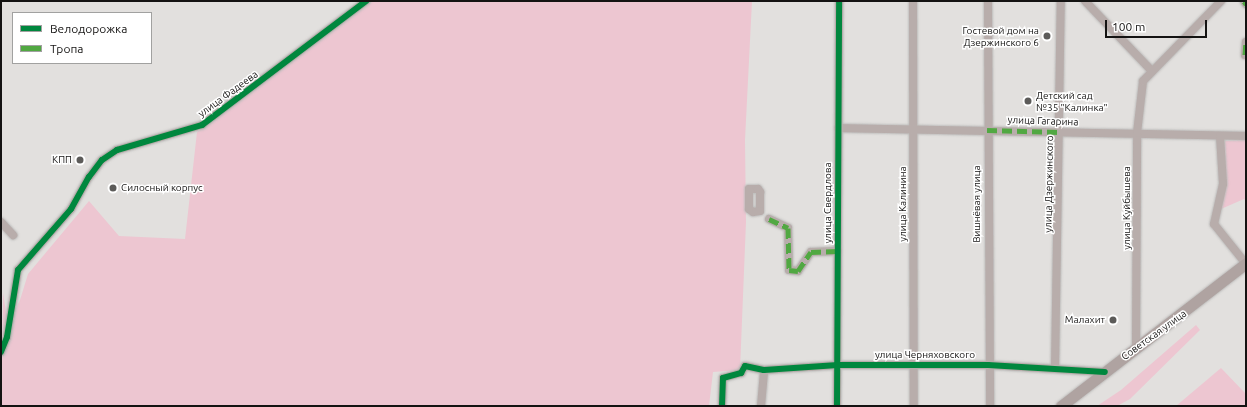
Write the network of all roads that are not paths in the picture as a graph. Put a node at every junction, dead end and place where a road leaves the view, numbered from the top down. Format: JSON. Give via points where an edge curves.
{"nodes":[{"id":1,"x":366,"y":1,"type":"edge"},
{"id":2,"x":838,"y":1,"type":"edge"},
{"id":3,"x":913,"y":1,"type":"edge"},
{"id":4,"x":988,"y":1,"type":"edge"},
{"id":5,"x":1061,"y":1,"type":"edge"},
{"id":6,"x":1085,"y":1,"type":"edge"},
{"id":7,"x":1221,"y":1,"type":"edge"},
{"id":8,"x":1244,"y":1,"type":"edge"},
{"id":9,"x":1246,"y":4,"type":"edge"},
{"id":10,"x":1246,"y":42,"type":"edge"},
{"id":11,"x":1245,"y":55,"type":"dead end"},
{"id":12,"x":1152,"y":71,"type":"junction"},
{"id":13,"x":838,"y":128,"type":"junction"},
{"id":14,"x":913,"y":130,"type":"junction"},
{"id":15,"x":987,"y":130,"type":"junction"},
{"id":16,"x":1060,"y":132,"type":"junction"},
{"id":17,"x":1138,"y":133,"type":"junction"},
{"id":18,"x":1220,"y":136,"type":"junction"},
{"id":19,"x":1246,"y":136,"type":"edge"},
{"id":20,"x":769,"y":219,"type":"dead end"},
{"id":21,"x":1,"y":222,"type":"edge"},
{"id":22,"x":13,"y":235,"type":"dead end"},
{"id":23,"x":838,"y":251,"type":"junction"},
{"id":24,"x":1246,"y":264,"type":"edge"},
{"id":25,"x":1136,"y":349,"type":"junction"},
{"id":26,"x":1,"y":352,"type":"edge"},
{"id":27,"x":838,"y":365,"type":"junction"},
{"id":28,"x":988,"y":365,"type":"junction"},
{"id":29,"x":914,"y":366,"type":"junction"},
{"id":30,"x":1055,"y":368,"type":"junction"},
{"id":31,"x":764,"y":370,"type":"junction"},
{"id":32,"x":1105,"y":372,"type":"junction"},
{"id":33,"x":722,"y":406,"type":"edge"},
{"id":34,"x":761,"y":406,"type":"edge"},
{"id":35,"x":837,"y":406,"type":"edge"},
{"id":36,"x":914,"y":406,"type":"edge"},
{"id":37,"x":990,"y":406,"type":"edge"},
{"id":38,"x":1061,"y":406,"type":"edge"}],
"edges":[{"from":1,"to":26,"type":"street","name":"улица Фадеева","via":[[202,125],[117,150],[102,160],[71,209],[18,270],[8,337]]},
{"from":2,"to":13,"type":"street","name":"улица Свердлова"},
{"from":3,"to":14,"type":"street","name":"улица Калинина"},
{"from":4,"to":15,"type":"street","name":"Вишнёвая улица"},
{"from":5,"to":16,"type":"street","name":"улица Дзержинского"},
{"from":6,"to":12,"type":"street"},
{"from":7,"to":12,"type":"street","name":"улица Куйбышева"},
{"from":8,"to":9,"type":"street"},
{"from":10,"to":11,"type":"street"},
{"from":12,"to":17,"type":"street","name":"улица Куйбышева","via":[[1143,81]]},
{"from":13,"to":14,"type":"street","name":"улица Гагарина"},
{"from":13,"to":23,"type":"street","name":"улица Свердлова"},
{"from":14,"to":15,"type":"street","name":"улица Гагарина"},
{"from":14,"to":29,"type":"street","name":"улица Калинина"},
{"from":15,"to":16,"type":"street","name":"улица Гагарина"},
{"from":15,"to":28,"type":"street","name":"Вишнёвая улица"},
{"from":16,"to":17,"type":"street","name":"улица Гагарина"},
{"from":16,"to":30,"type":"street","name":"улица Дзержинского"},
{"from":17,"to":18,"type":"street","name":"улица Гагарина"},
{"from":17,"to":25,"type":"street","name":"улица Куйбышева"},
{"from":18,"to":19,"type":"street","name":"улица Гагарина"},
{"from":18,"to":24,"type":"street","via":[[1223,184],[1214,224]]},
{"from":20,"to":23,"type":"street","via":[[788,228],[789,270],[798,271],[811,252]]},
{"from":21,"to":22,"type":"street"},
{"from":23,"to":27,"type":"street","name":"улица Свердлова"},
{"from":24,"to":25,"type":"street","name":"Советская улица"},
{"from":25,"to":32,"type":"street","name":"Советская улица"},
{"from":27,"to":29,"type":"street","name":"улица Черняховского"},
{"from":27,"to":31,"type":"street","name":"улица Черняховского"},
{"from":27,"to":35,"type":"street","name":"улица Свердлова"},
{"from":28,"to":29,"type":"street","name":"улица Черняховского"},
{"from":28,"to":30,"type":"street","name":"улица Черняховского"},
{"from":28,"to":37,"type":"street","name":"Вишнёвая улица"},
{"from":29,"to":36,"type":"street","name":"улица Калинина"},
{"from":30,"to":32,"type":"street","name":"улица Черняховского"},
{"from":31,"to":33,"type":"street","name":"улица Черняховского","via":[[745,366],[741,373],[723,378]]},
{"from":31,"to":34,"type":"street"},
{"from":32,"to":38,"type":"street","name":"Советская улица"}]}
